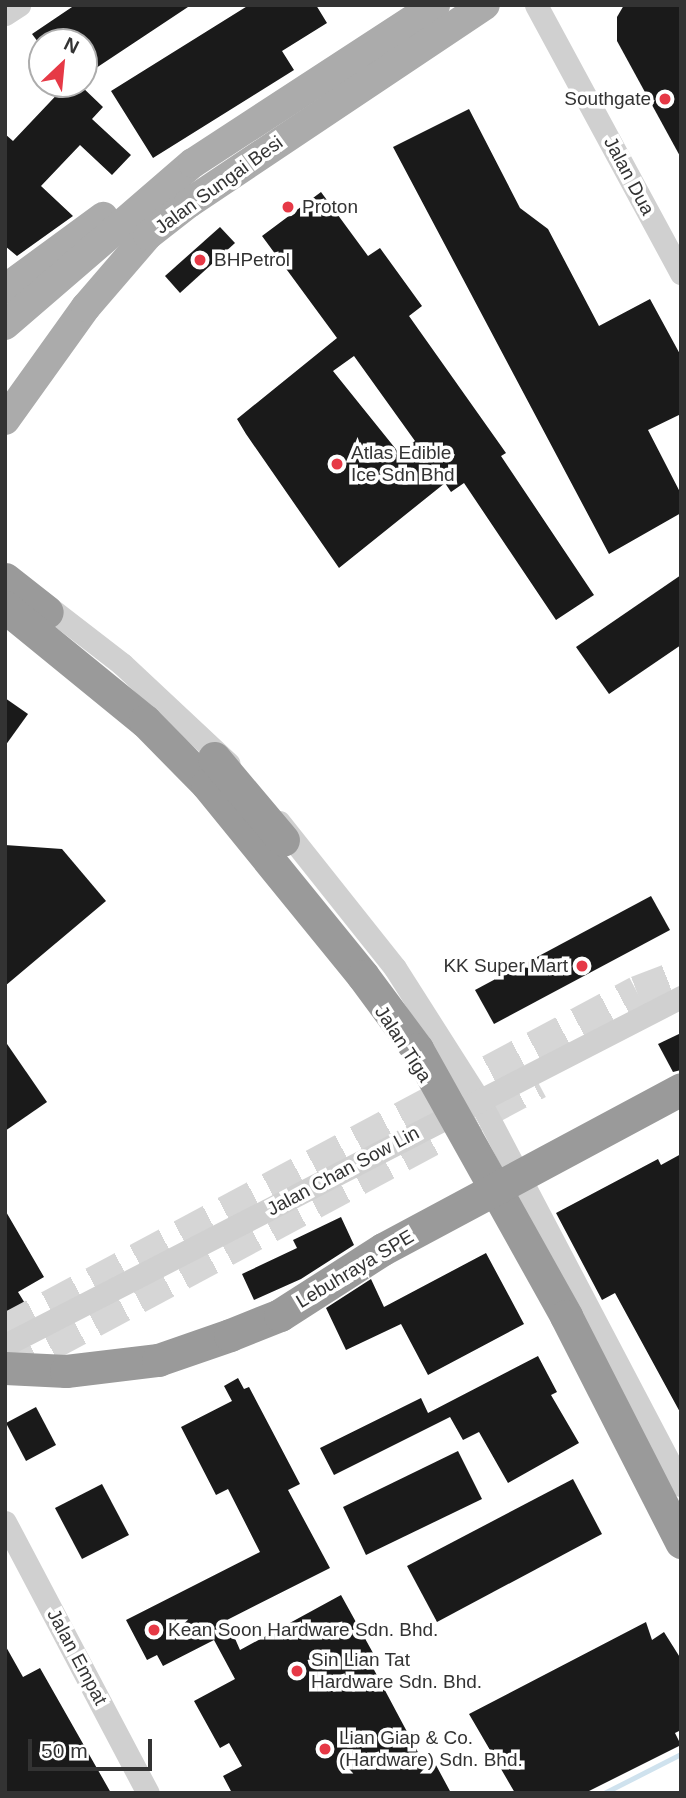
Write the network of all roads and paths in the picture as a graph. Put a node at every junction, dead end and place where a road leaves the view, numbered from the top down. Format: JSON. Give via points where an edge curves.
{"nodes":[{"id":1,"x":19,"y":5,"type":"edge"},
{"id":2,"x":435,"y":5,"type":"edge"},
{"id":3,"x":485,"y":5,"type":"edge"},
{"id":4,"x":536,"y":5,"type":"edge"},
{"id":5,"x":5,"y":14,"type":"edge"},
{"id":6,"x":681,"y":273,"type":"edge"},
{"id":7,"x":8,"y":314,"type":"edge"},
{"id":8,"x":49,"y":356,"type":"junction"},
{"id":9,"x":5,"y":407,"type":"edge"},
{"id":10,"x":5,"y":420,"type":"edge"},
{"id":11,"x":5,"y":576,"type":"edge"},
{"id":12,"x":5,"y":607,"type":"edge"},
{"id":13,"x":5,"y":618,"type":"edge"},
{"id":14,"x":681,"y":996,"type":"edge"},
{"id":15,"x":681,"y":1089,"type":"edge"},
{"id":16,"x":480,"y":1100,"type":"junction"},
{"id":17,"x":681,"y":1105,"type":"edge"},
{"id":18,"x":448,"y":1114,"type":"junction"},
{"id":19,"x":5,"y":1345,"type":"edge"},
{"id":20,"x":5,"y":1368,"type":"edge"},
{"id":21,"x":5,"y":1377,"type":"edge"},
{"id":22,"x":681,"y":1485,"type":"edge"},
{"id":23,"x":681,"y":1496,"type":"edge"},
{"id":24,"x":5,"y":1522,"type":"edge"},
{"id":25,"x":681,"y":1542,"type":"edge"},
{"id":26,"x":681,"y":1560,"type":"edge"},
{"id":27,"x":148,"y":1793,"type":"edge"}],
"edges":[{"from":1,"to":5,"type":"street"},
{"from":2,"to":7,"type":"main road","name":"Jalan Sungai Besi","via":[[193,163]]},
{"from":3,"to":8,"type":"main road","name":"Jalan Sungai Besi","via":[[158,227]]},
{"from":4,"to":6,"type":"street","name":"Jalan Dua"},
{"from":8,"to":9,"type":"main road"},
{"from":8,"to":10,"type":"main road","name":"Jalan Sungai Besi"},
{"from":11,"to":16,"type":"street","name":"Jalan Tiga","via":[[122,664],[226,760],[395,968]]},
{"from":11,"to":23,"type":"highway","via":[[144,689],[216,760],[408,999],[493,1134]]},
{"from":12,"to":25,"type":"highway","via":[[145,720],[207,784],[401,1028],[477,1153]]},
{"from":13,"to":18,"type":"street","name":"Jalan Tiga","via":[[86,678],[198,785],[383,1011]]},
{"from":14,"to":16,"type":"street","name":"Jalan Chan Sow Lin"},
{"from":15,"to":20,"type":"highway","name":"Lebuhraya SPE","via":[[383,1249],[281,1315],[158,1360],[66,1371]]},
{"from":16,"to":18,"type":"street","name":"Jalan Chan Sow Lin"},
{"from":16,"to":22,"type":"street","name":"Jalan Tiga"},
{"from":17,"to":21,"type":"highway","name":"Lebuhraya SPE","via":[[390,1258],[291,1323],[231,1352],[158,1372],[67,1381]]},
{"from":18,"to":19,"type":"street","name":"Jalan Chan Sow Lin","via":[[194,1252]]},
{"from":18,"to":26,"type":"street","name":"Jalan Tiga"},
{"from":24,"to":27,"type":"street","name":"Jalan Empat"}]}
